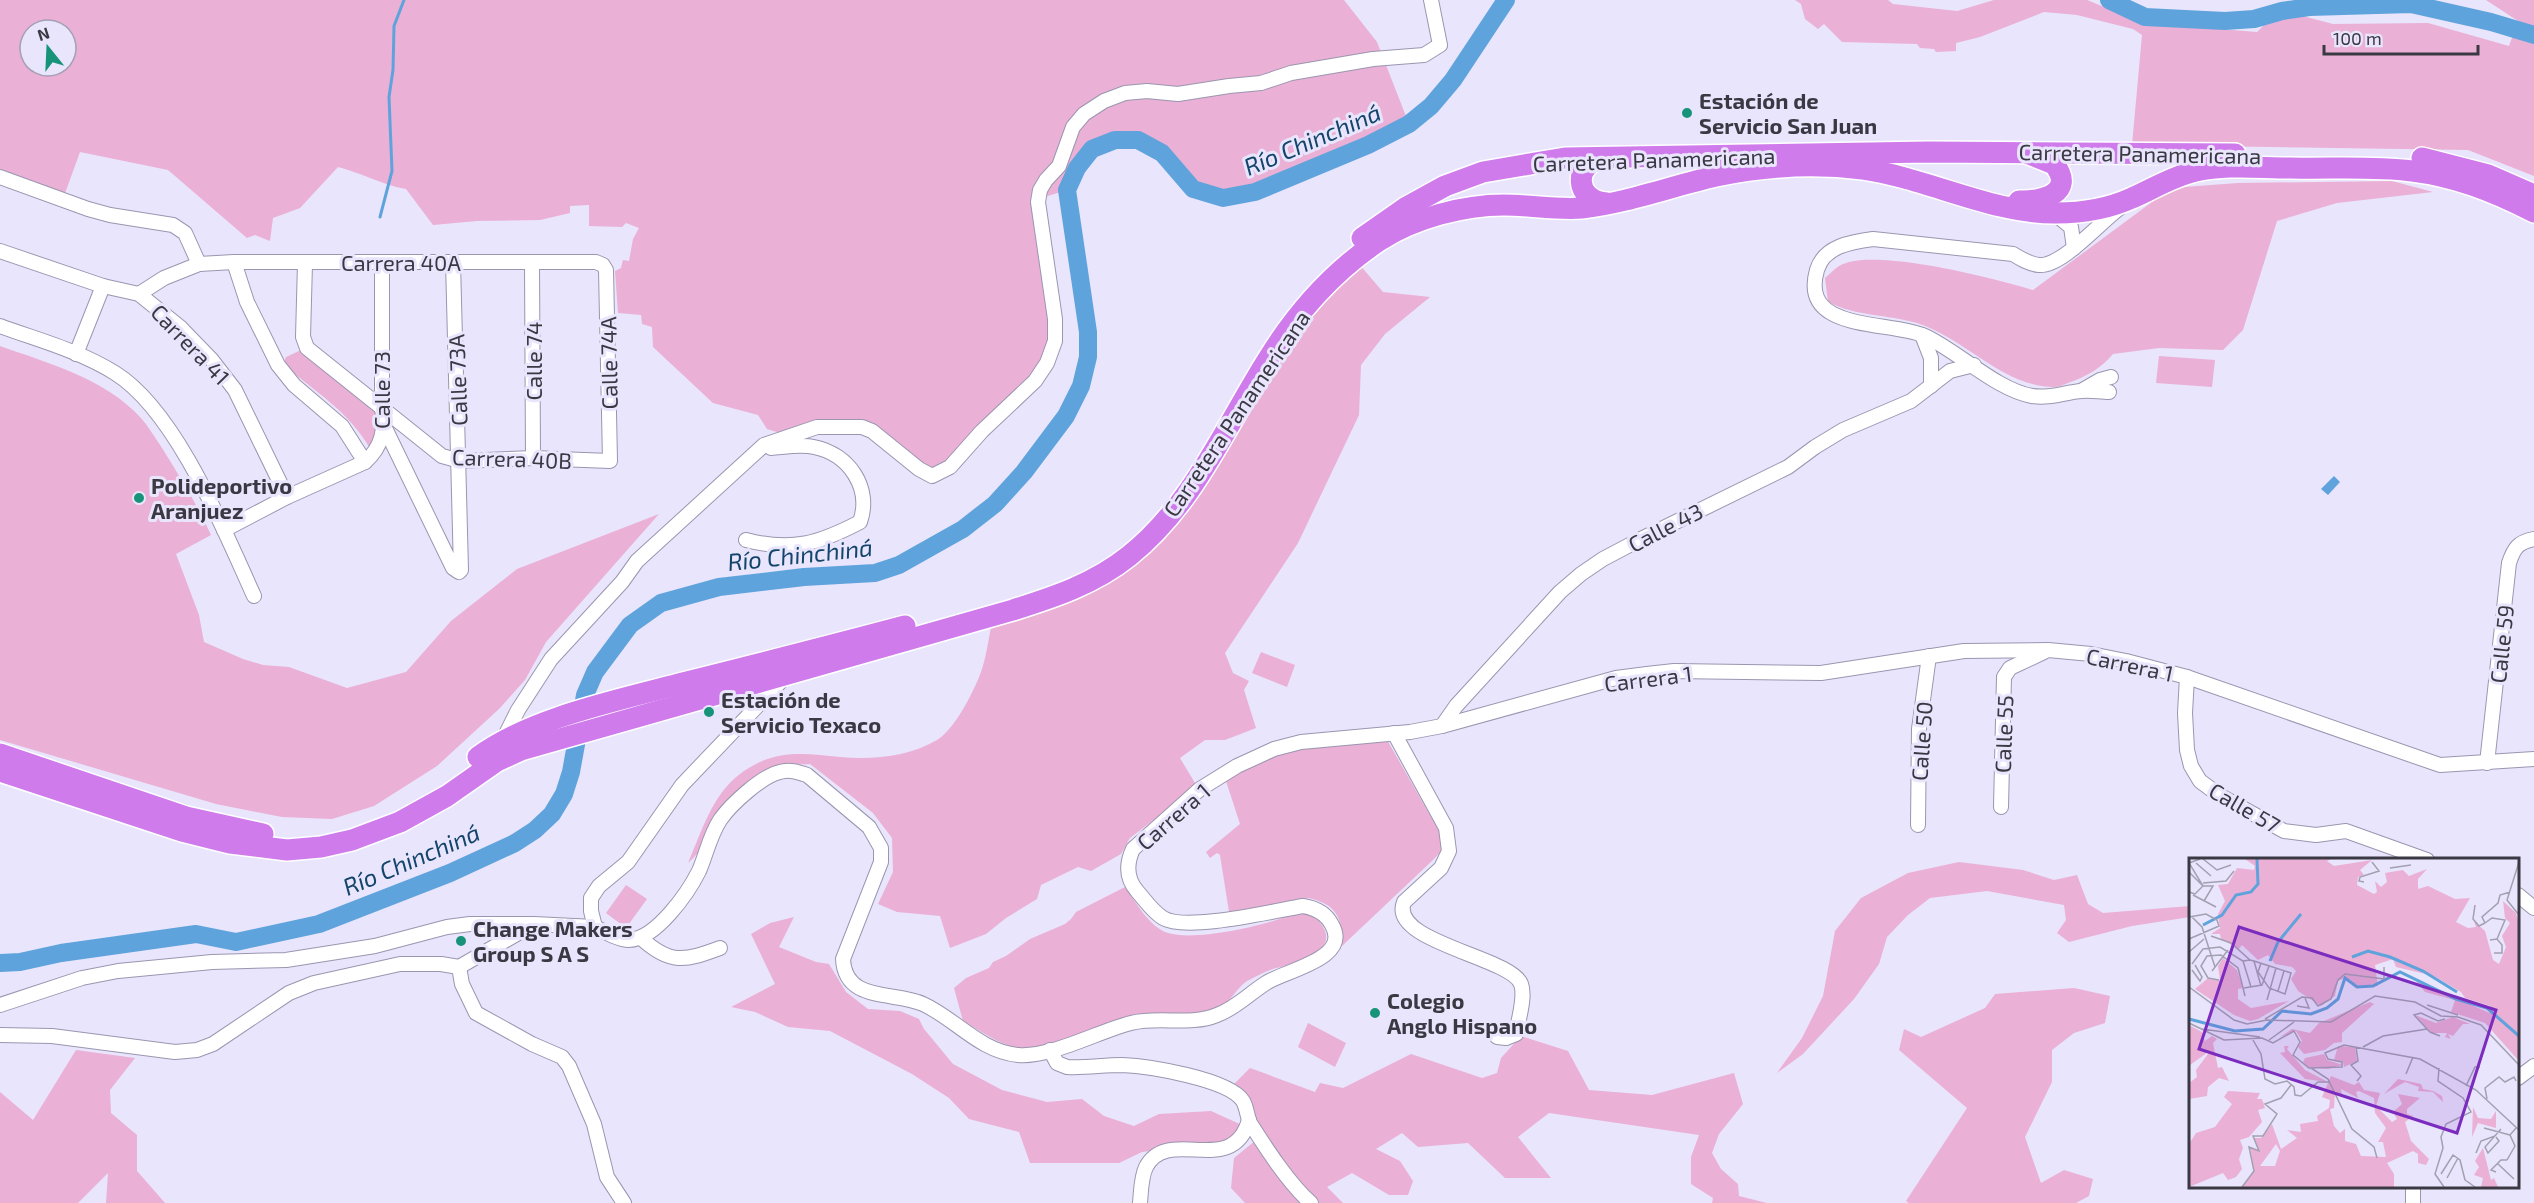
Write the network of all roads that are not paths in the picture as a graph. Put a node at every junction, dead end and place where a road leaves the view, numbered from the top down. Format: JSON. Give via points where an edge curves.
{"nodes":[{"id":1,"x":1431,"y":0,"type":"edge"},
{"id":2,"x":2019,"y":151,"type":"junction"},
{"id":3,"x":1606,"y":158,"type":"junction"},
{"id":4,"x":0,"y":177,"type":"edge"},
{"id":5,"x":2154,"y":188,"type":"junction"},
{"id":6,"x":2534,"y":195,"type":"edge"},
{"id":7,"x":1985,"y":200,"type":"junction"},
{"id":8,"x":1607,"y":203,"type":"junction"},
{"id":9,"x":2534,"y":212,"type":"edge"},
{"id":10,"x":2055,"y":213,"type":"junction"},
{"id":11,"x":2074,"y":248,"type":"junction"},
{"id":12,"x":0,"y":252,"type":"edge"},
{"id":13,"x":234,"y":262,"type":"junction"},
{"id":14,"x":305,"y":262,"type":"junction"},
{"id":15,"x":453,"y":262,"type":"junction"},
{"id":16,"x":382,"y":263,"type":"junction"},
{"id":17,"x":532,"y":263,"type":"junction"},
{"id":18,"x":199,"y":264,"type":"junction"},
{"id":19,"x":603,"y":265,"type":"joint"},
{"id":20,"x":103,"y":286,"type":"junction"},
{"id":21,"x":139,"y":294,"type":"junction"},
{"id":22,"x":0,"y":326,"type":"edge"},
{"id":23,"x":1922,"y":335,"type":"junction"},
{"id":24,"x":76,"y":354,"type":"junction"},
{"id":25,"x":1974,"y":365,"type":"junction"},
{"id":26,"x":2111,"y":377,"type":"dead end"},
{"id":27,"x":1931,"y":386,"type":"junction"},
{"id":28,"x":2081,"y":391,"type":"junction"},
{"id":29,"x":2109,"y":392,"type":"dead end"},
{"id":30,"x":382,"y":407,"type":"junction"},
{"id":31,"x":384,"y":426,"type":"junction"},
{"id":32,"x":764,"y":445,"type":"junction"},
{"id":33,"x":533,"y":458,"type":"junction"},
{"id":34,"x":460,"y":460,"type":"junction"},
{"id":35,"x":610,"y":461,"type":"joint"},
{"id":36,"x":365,"y":462,"type":"junction"},
{"id":37,"x":286,"y":497,"type":"junction"},
{"id":38,"x":224,"y":530,"type":"junction"},
{"id":39,"x":2534,"y":539,"type":"edge"},
{"id":40,"x":746,"y":540,"type":"dead end"},
{"id":41,"x":254,"y":596,"type":"dead end"},
{"id":42,"x":2048,"y":650,"type":"junction"},
{"id":43,"x":1929,"y":656,"type":"junction"},
{"id":44,"x":788,"y":674,"type":"junction"},
{"id":45,"x":2187,"y":677,"type":"junction"},
{"id":46,"x":638,"y":705,"type":"junction"},
{"id":47,"x":1442,"y":726,"type":"junction"},
{"id":48,"x":548,"y":732,"type":"junction"},
{"id":49,"x":1394,"y":733,"type":"junction"},
{"id":50,"x":502,"y":742,"type":"junction"},
{"id":51,"x":0,"y":754,"type":"edge"},
{"id":52,"x":2534,"y":759,"type":"edge"},
{"id":53,"x":2487,"y":763,"type":"junction"},
{"id":54,"x":0,"y":771,"type":"edge"},
{"id":55,"x":2001,"y":807,"type":"dead end"},
{"id":56,"x":1918,"y":825,"type":"dead end"},
{"id":57,"x":2421,"y":858,"type":"edge"},
{"id":58,"x":2519,"y":897,"type":"edge"},
{"id":59,"x":2534,"y":908,"type":"edge"},
{"id":60,"x":534,"y":924,"type":"junction"},
{"id":61,"x":595,"y":927,"type":"junction"},
{"id":62,"x":641,"y":938,"type":"junction"},
{"id":63,"x":720,"y":948,"type":"dead end"},
{"id":64,"x":459,"y":967,"type":"junction"},
{"id":65,"x":0,"y":1005,"type":"edge"},
{"id":66,"x":0,"y":1035,"type":"edge"},
{"id":67,"x":1497,"y":1037,"type":"dead end"},
{"id":68,"x":1050,"y":1050,"type":"junction"},
{"id":69,"x":2534,"y":1066,"type":"edge"},
{"id":70,"x":2519,"y":1077,"type":"edge"},
{"id":71,"x":1246,"y":1128,"type":"junction"},
{"id":72,"x":624,"y":1203,"type":"edge"},
{"id":73,"x":1140,"y":1203,"type":"edge"},
{"id":74,"x":1311,"y":1203,"type":"edge"}],
"edges":[{"from":1,"to":32,"type":"street","via":[[1440,45],[1424,55],[1373,59],[1291,73],[1261,83],[1178,94],[1125,93],[1084,114],[1073,127],[1059,166],[1040,190],[1038,202],[1055,319],[1055,341],[1047,363],[1035,381],[950,467],[932,476],[862,427],[818,427]]},
{"from":2,"to":3,"type":"highway","name":"Carretera Panamericana"},
{"from":2,"to":6,"type":"highway","name":"Carretera Panamericana","via":[[2416,156],[2488,175]]},
{"from":2,"to":7,"type":"highway","via":[[2054,164],[2061,177],[2057,191],[2050,198],[2030,201]]},
{"from":3,"to":8,"type":"highway","via":[[1588,164],[1581,182],[1589,198]]},
{"from":3,"to":46,"type":"highway","name":"Carretera Panamericana","via":[[1548,160],[1483,172],[1445,186],[1405,208],[1350,247],[1291,308],[1172,494],[1121,545],[1086,569],[1009,598]]},
{"from":4,"to":18,"type":"street","via":[[88,209],[173,225],[185,233]]},
{"from":5,"to":9,"type":"highway","name":"Carretera Panamericana","via":[[2212,168],[2387,169],[2442,176],[2484,188]]},
{"from":5,"to":10,"type":"highway","name":"Carretera Panamericana","via":[[2103,208]]},
{"from":5,"to":11,"type":"street","via":[[2119,208]]},
{"from":7,"to":8,"type":"highway","name":"Carretera Panamericana","via":[[1887,173],[1824,166],[1750,170]]},
{"from":7,"to":10,"type":"highway","name":"Carretera Panamericana","via":[[2033,212]]},
{"from":8,"to":44,"type":"highway","name":"Carretera Panamericana","via":[[1566,208],[1470,208],[1440,215],[1385,237],[1356,257],[1299,314],[1182,501],[1149,538],[1121,561],[1067,592]]},
{"from":10,"to":11,"type":"street","via":[[2071,227]]},
{"from":11,"to":23,"type":"street","via":[[2047,265],[2038,265],[2013,255],[1873,239],[1832,249],[1819,264],[1815,279],[1824,310],[1839,318],[1904,328]]},
{"from":12,"to":20,"type":"street","name":"Carrera 41"},
{"from":13,"to":14,"type":"street","name":"Carrera 40A"},
{"from":13,"to":18,"type":"street","name":"Carrera 40A"},
{"from":13,"to":36,"type":"street","via":[[247,302],[278,365],[294,385],[342,426]]},
{"from":14,"to":16,"type":"street","name":"Carrera 40A"},
{"from":14,"to":30,"type":"street","name":"Carrera 40B","via":[[303,337],[307,348]]},
{"from":15,"to":16,"type":"street","name":"Carrera 40A"},
{"from":15,"to":17,"type":"street","name":"Carrera 40A"},
{"from":15,"to":34,"type":"street","name":"Calle 73A"},
{"from":16,"to":30,"type":"street","name":"Calle 73"},
{"from":17,"to":19,"type":"street","name":"Carrera 40A"},
{"from":17,"to":33,"type":"street","name":"Calle 74"},
{"from":18,"to":21,"type":"street","name":"Carrera 40A","via":[[164,278]]},
{"from":19,"to":35,"type":"street","name":"Calle 74A"},
{"from":20,"to":21,"type":"street","name":"Carrera 41"},
{"from":20,"to":24,"type":"street"},
{"from":21,"to":37,"type":"street","name":"Carrera 41","via":[[211,359],[235,390]]},
{"from":22,"to":24,"type":"street"},
{"from":23,"to":25,"type":"street"},
{"from":23,"to":27,"type":"street","via":[[1931,358]]},
{"from":24,"to":38,"type":"street","via":[[115,373],[143,396],[179,446]]},
{"from":25,"to":27,"type":"street","name":"Calle 43","via":[[1950,371]]},
{"from":25,"to":28,"type":"street","via":[[2006,386],[2031,396],[2056,397]]},
{"from":26,"to":28,"type":"street"},
{"from":27,"to":47,"type":"street","name":"Calle 43","via":[[1911,401],[1843,430],[1788,467],[1596,564],[1560,592]]},
{"from":28,"to":29,"type":"street"},
{"from":30,"to":31,"type":"street","name":"Calle 73"},
{"from":30,"to":34,"type":"street","name":"Carrera 40B","via":[[442,456]]},
{"from":31,"to":34,"type":"street","name":"Calle 73A","via":[[455,571],[461,570]]},
{"from":31,"to":36,"type":"street","name":"Calle 73","via":[[375,453]]},
{"from":32,"to":40,"type":"street","via":[[821,448],[849,464],[858,478],[864,510],[860,522],[814,543],[767,545]]},
{"from":32,"to":50,"type":"street","via":[[637,561],[551,659]]},
{"from":33,"to":34,"type":"street","name":"Carrera 40B"},
{"from":33,"to":35,"type":"street","name":"Carrera 40B"},
{"from":36,"to":37,"type":"street","name":"Calle 73"},
{"from":37,"to":38,"type":"street","name":"Calle 73"},
{"from":38,"to":41,"type":"street"},
{"from":39,"to":53,"type":"street","name":"Calle 59","via":[[2522,541],[2514,548],[2510,563]]},
{"from":42,"to":43,"type":"street","name":"Carrera 1","via":[[1964,651]]},
{"from":42,"to":45,"type":"street","name":"Carrera 1","via":[[2126,661]]},
{"from":42,"to":55,"type":"street","name":"Calle 55","via":[[2010,668],[2004,677]]},
{"from":43,"to":47,"type":"street","name":"Carrera 1","via":[[1821,673],[1674,671],[1616,678]]},
{"from":43,"to":56,"type":"street","name":"Calle 50","via":[[1919,729]]},
{"from":44,"to":46,"type":"highway","name":"Carretera Panamericana"},
{"from":44,"to":61,"type":"street","via":[[682,785],[639,849],[599,886],[591,898]]},
{"from":45,"to":53,"type":"street","name":"Carrera 1","via":[[2440,765]]},
{"from":45,"to":57,"type":"street","name":"Calle 57","via":[[2187,750],[2200,781],[2284,831],[2316,836],[2346,831]]},
{"from":46,"to":48,"type":"highway","name":"Carretera Panamericana"},
{"from":47,"to":49,"type":"street","name":"Carrera 1"},
{"from":48,"to":50,"type":"highway","name":"Carretera Panamericana"},
{"from":48,"to":54,"type":"highway","name":"Carretera Panamericana","via":[[393,825],[352,840],[287,850],[230,843],[182,831]]},
{"from":49,"to":67,"type":"street","via":[[1446,828],[1449,851],[1442,868],[1404,902],[1402,909],[1416,929],[1516,975],[1522,986],[1516,1034]]},
{"from":49,"to":68,"type":"street","name":"Carrera 1","via":[[1301,741],[1237,766],[1200,789],[1133,849],[1128,861],[1134,887],[1163,918],[1196,924],[1303,906],[1315,908],[1335,930],[1335,944],[1327,954],[1281,975],[1216,1016],[1132,1023]]},
{"from":50,"to":51,"type":"highway","name":"Carretera Panamericana","via":[[395,811],[349,828],[289,837],[236,830],[186,817]]},
{"from":52,"to":53,"type":"street","name":"Carrera 1"},
{"from":58,"to":59,"type":"street"},
{"from":60,"to":61,"type":"street"},
{"from":60,"to":64,"type":"street"},
{"from":60,"to":65,"type":"street","via":[[447,927],[375,946],[286,960],[118,970]]},
{"from":61,"to":62,"type":"street","via":[[627,940]]},
{"from":62,"to":63,"type":"street","via":[[671,959],[695,957]]},
{"from":62,"to":68,"type":"street","name":"Carrera 1","via":[[678,902],[698,872],[720,821],[735,803],[768,776],[795,771],[807,775],[869,826],[881,848],[881,862],[843,959],[843,969],[855,984],[870,993],[923,1004],[981,1043],[1004,1052],[1029,1055]]},
{"from":64,"to":66,"type":"street","via":[[400,964],[314,983],[289,993],[213,1044],[197,1050],[175,1052],[52,1036]]},
{"from":64,"to":72,"type":"street","via":[[462,984],[476,1013],[562,1057],[570,1066],[594,1125],[608,1177]]},
{"from":68,"to":71,"type":"street","via":[[1057,1063],[1067,1067],[1136,1066],[1223,1087],[1242,1100]]},
{"from":69,"to":70,"type":"street"},
{"from":71,"to":73,"type":"street","via":[[1231,1145],[1218,1150],[1170,1149],[1158,1153],[1144,1173]]},
{"from":71,"to":74,"type":"street"}]}
